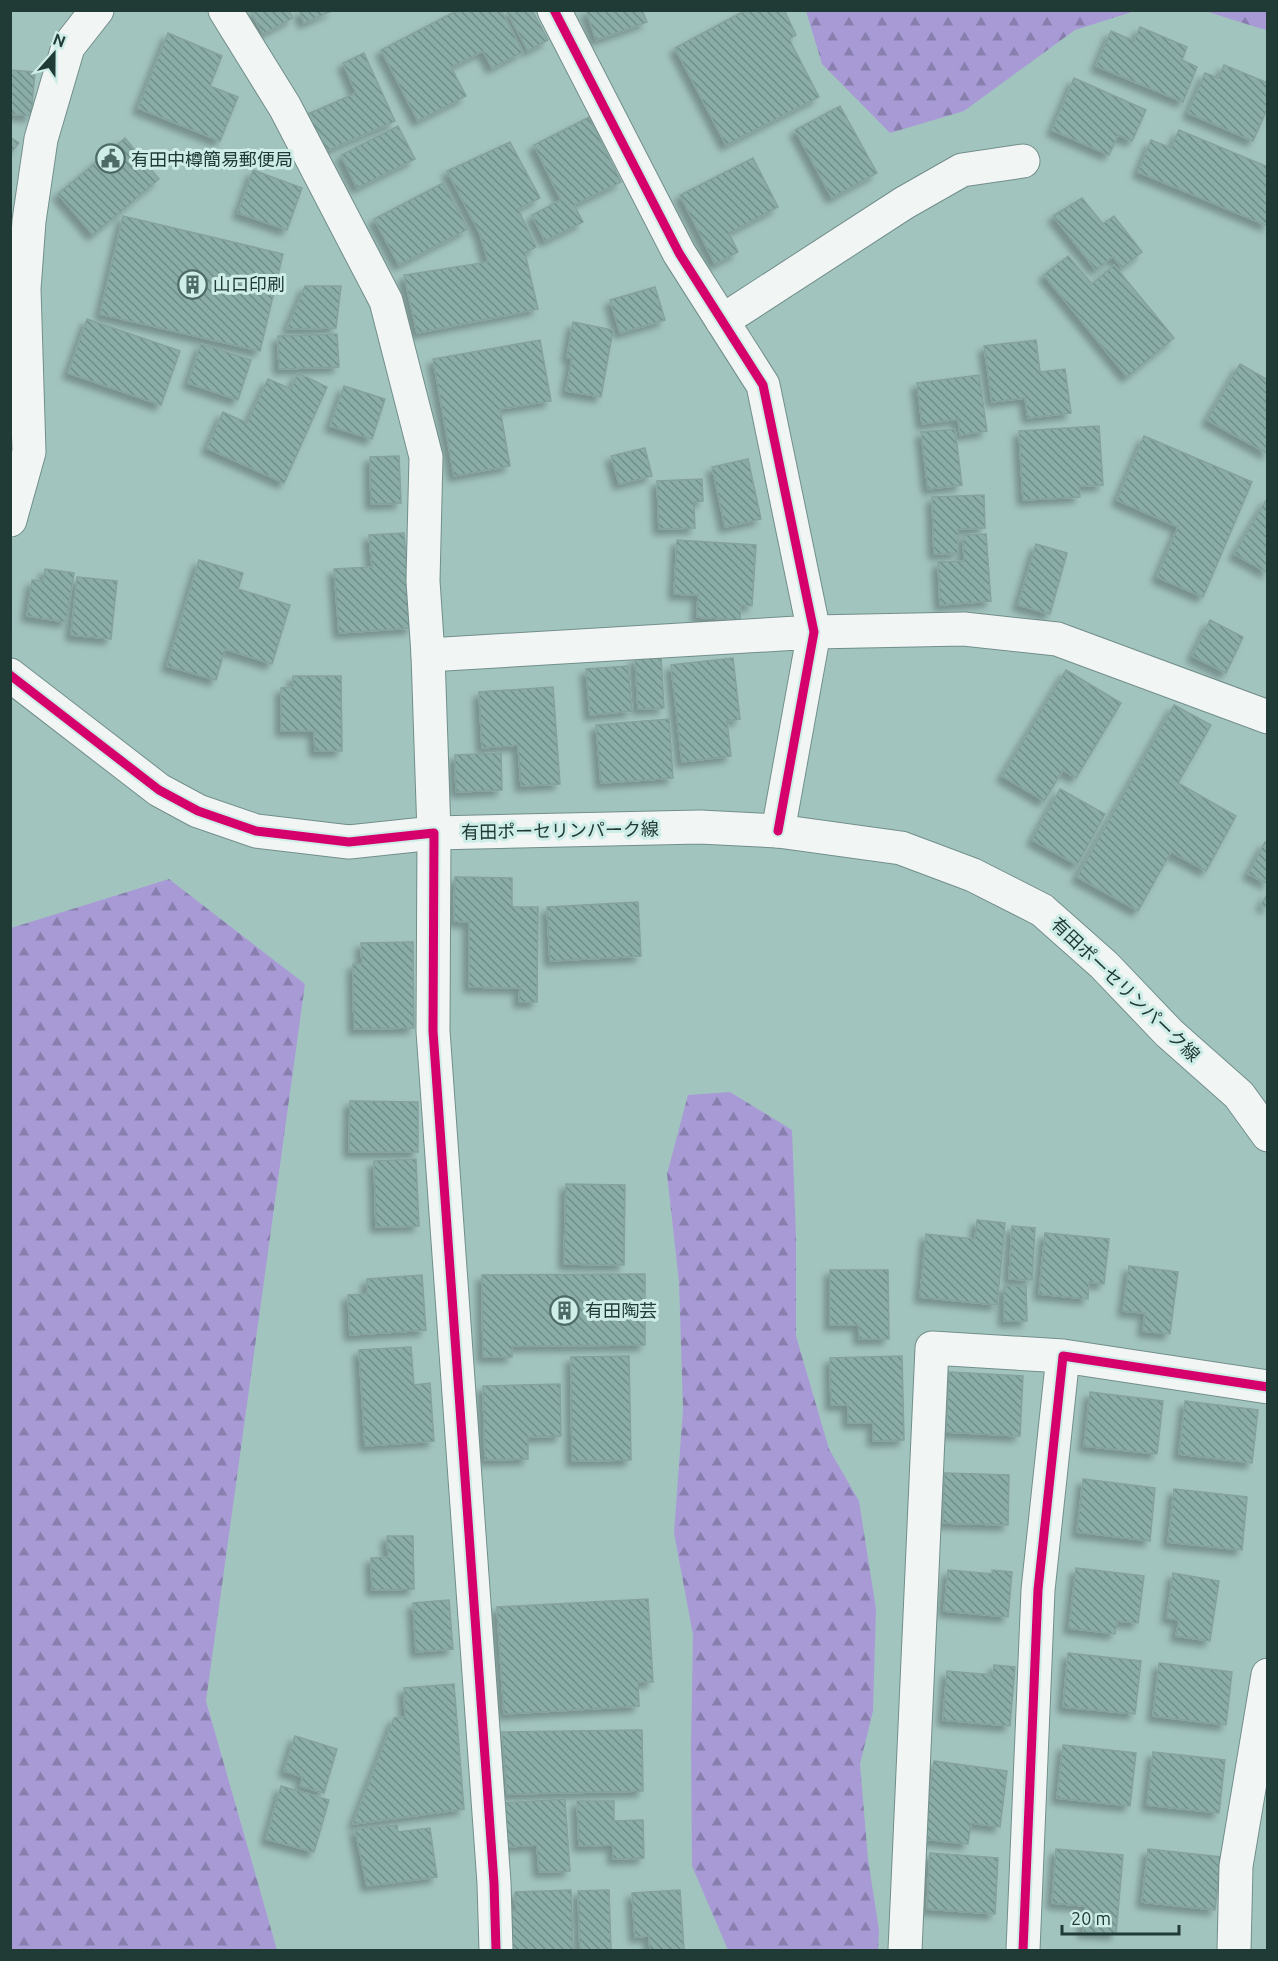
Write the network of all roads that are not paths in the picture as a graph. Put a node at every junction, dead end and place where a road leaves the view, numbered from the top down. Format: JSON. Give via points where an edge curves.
{"nodes":[{"id":1,"x":97,"y":10,"type":"edge"},
{"id":2,"x":225,"y":10,"type":"edge"},
{"id":3,"x":554,"y":10,"type":"edge"},
{"id":4,"x":1023,"y":161,"type":"dead end"},
{"id":5,"x":722,"y":321,"type":"junction"},
{"id":6,"x":10,"y":520,"type":"edge"},
{"id":7,"x":814,"y":632,"type":"junction"},
{"id":8,"x":428,"y":655,"type":"junction"},
{"id":9,"x":10,"y":675,"type":"edge"},
{"id":10,"x":1268,"y":717,"type":"edge"},
{"id":11,"x":778,"y":831,"type":"junction"},
{"id":12,"x":434,"y":833,"type":"junction"},
{"id":13,"x":1268,"y":1135,"type":"edge"},
{"id":14,"x":1063,"y":1356,"type":"junction"},
{"id":15,"x":1268,"y":1387,"type":"edge"},
{"id":16,"x":1268,"y":1675,"type":"edge"},
{"id":17,"x":496,"y":1950,"type":"edge"},
{"id":18,"x":905,"y":1950,"type":"edge"},
{"id":19,"x":1023,"y":1950,"type":"edge"},
{"id":20,"x":1234,"y":1950,"type":"edge"}],
"edges":[{"from":1,"to":6,"type":"street","via":[[68,47],[41,139],[28,222],[24,289],[30,452]]},
{"from":2,"to":8,"type":"street","name":"有田ポーセリンパーク線","via":[[285,107],[386,300],[426,458],[423,581]]},
{"from":3,"to":5,"type":"street","via":[[679,253]]},
{"from":4,"to":5,"type":"street","via":[[962,170],[894,209]]},
{"from":5,"to":7,"type":"street","via":[[763,385]]},
{"from":7,"to":8,"type":"street"},
{"from":7,"to":10,"type":"street","via":[[964,629],[1057,639]]},
{"from":7,"to":11,"type":"street"},
{"from":8,"to":12,"type":"street","name":"有田ポーセリンパーク線"},
{"from":9,"to":12,"type":"street","via":[[159,790],[198,811],[256,831],[349,842]]},
{"from":11,"to":12,"type":"street","name":"有田ポーセリンパーク線","via":[[699,827]]},
{"from":11,"to":13,"type":"street","name":"有田ポーセリンパーク線","via":[[901,848],[973,875],[1042,910],[1104,966],[1169,1034],[1239,1095]]},
{"from":12,"to":17,"type":"street","via":[[433,1031]]},
{"from":14,"to":15,"type":"street"},
{"from":14,"to":18,"type":"street","via":[[932,1348]]},
{"from":14,"to":19,"type":"street","via":[[1038,1590]]},
{"from":16,"to":20,"type":"street","via":[[1236,1866]]}]}
